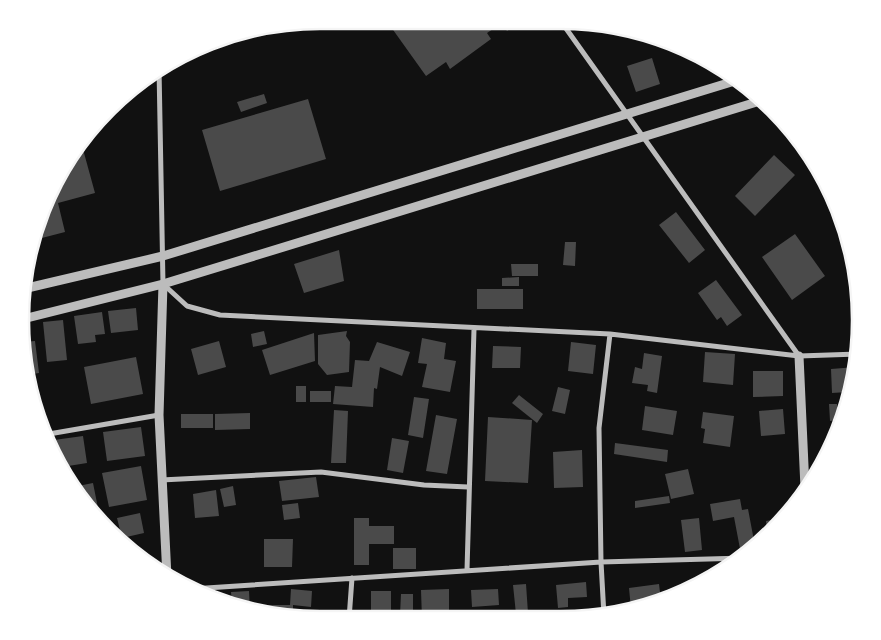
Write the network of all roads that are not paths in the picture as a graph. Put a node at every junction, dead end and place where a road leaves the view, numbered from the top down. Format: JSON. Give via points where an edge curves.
{"nodes":[{"id":1,"x":567,"y":29,"type":"edge"},
{"id":2,"x":158,"y":78,"type":"edge"},
{"id":3,"x":729,"y":83,"type":"edge"},
{"id":4,"x":755,"y":103,"type":"edge"},
{"id":5,"x":628,"y":113,"type":"junction"},
{"id":6,"x":644,"y":136,"type":"junction"},
{"id":7,"x":164,"y":256,"type":"junction"},
{"id":8,"x":163,"y":284,"type":"junction"},
{"id":9,"x":30,"y":288,"type":"edge"},
{"id":10,"x":29,"y":318,"type":"edge"},
{"id":11,"x":474,"y":329,"type":"junction"},
{"id":12,"x":610,"y":334,"type":"junction"},
{"id":13,"x":850,"y":354,"type":"edge"},
{"id":14,"x":799,"y":356,"type":"junction"},
{"id":15,"x":159,"y":414,"type":"junction"},
{"id":16,"x":52,"y":433,"type":"edge"},
{"id":17,"x":805,"y":479,"type":"edge"},
{"id":18,"x":161,"y":480,"type":"junction"},
{"id":19,"x":468,"y":487,"type":"junction"},
{"id":20,"x":728,"y":558,"type":"edge"},
{"id":21,"x":601,"y":562,"type":"junction"},
{"id":22,"x":166,"y":567,"type":"edge"},
{"id":23,"x":467,"y":570,"type":"junction"},
{"id":24,"x":352,"y":578,"type":"junction"},
{"id":25,"x":207,"y":588,"type":"edge"},
{"id":26,"x":604,"y":608,"type":"edge"},
{"id":27,"x":350,"y":611,"type":"edge"}],
"edges":[{"from":1,"to":5,"type":"street"},
{"from":2,"to":7,"type":"street"},
{"from":3,"to":5,"type":"street"},
{"from":4,"to":6,"type":"street"},
{"from":5,"to":6,"type":"street"},
{"from":5,"to":7,"type":"street"},
{"from":6,"to":8,"type":"street"},
{"from":6,"to":14,"type":"street"},
{"from":7,"to":8,"type":"street"},
{"from":7,"to":9,"type":"street"},
{"from":8,"to":10,"type":"street"},
{"from":8,"to":11,"type":"street","via":[[187,306],[220,315]]},
{"from":8,"to":15,"type":"street"},
{"from":11,"to":12,"type":"street"},
{"from":11,"to":19,"type":"street"},
{"from":12,"to":14,"type":"street"},
{"from":12,"to":21,"type":"street","via":[[598,428]]},
{"from":13,"to":14,"type":"street"},
{"from":14,"to":17,"type":"street"},
{"from":15,"to":16,"type":"street"},
{"from":15,"to":18,"type":"street"},
{"from":18,"to":19,"type":"street","via":[[321,472]]},
{"from":18,"to":22,"type":"street"},
{"from":19,"to":23,"type":"street"},
{"from":20,"to":21,"type":"street"},
{"from":21,"to":23,"type":"street"},
{"from":21,"to":26,"type":"street"},
{"from":23,"to":24,"type":"street"},
{"from":24,"to":25,"type":"street"},
{"from":24,"to":27,"type":"street"}]}
